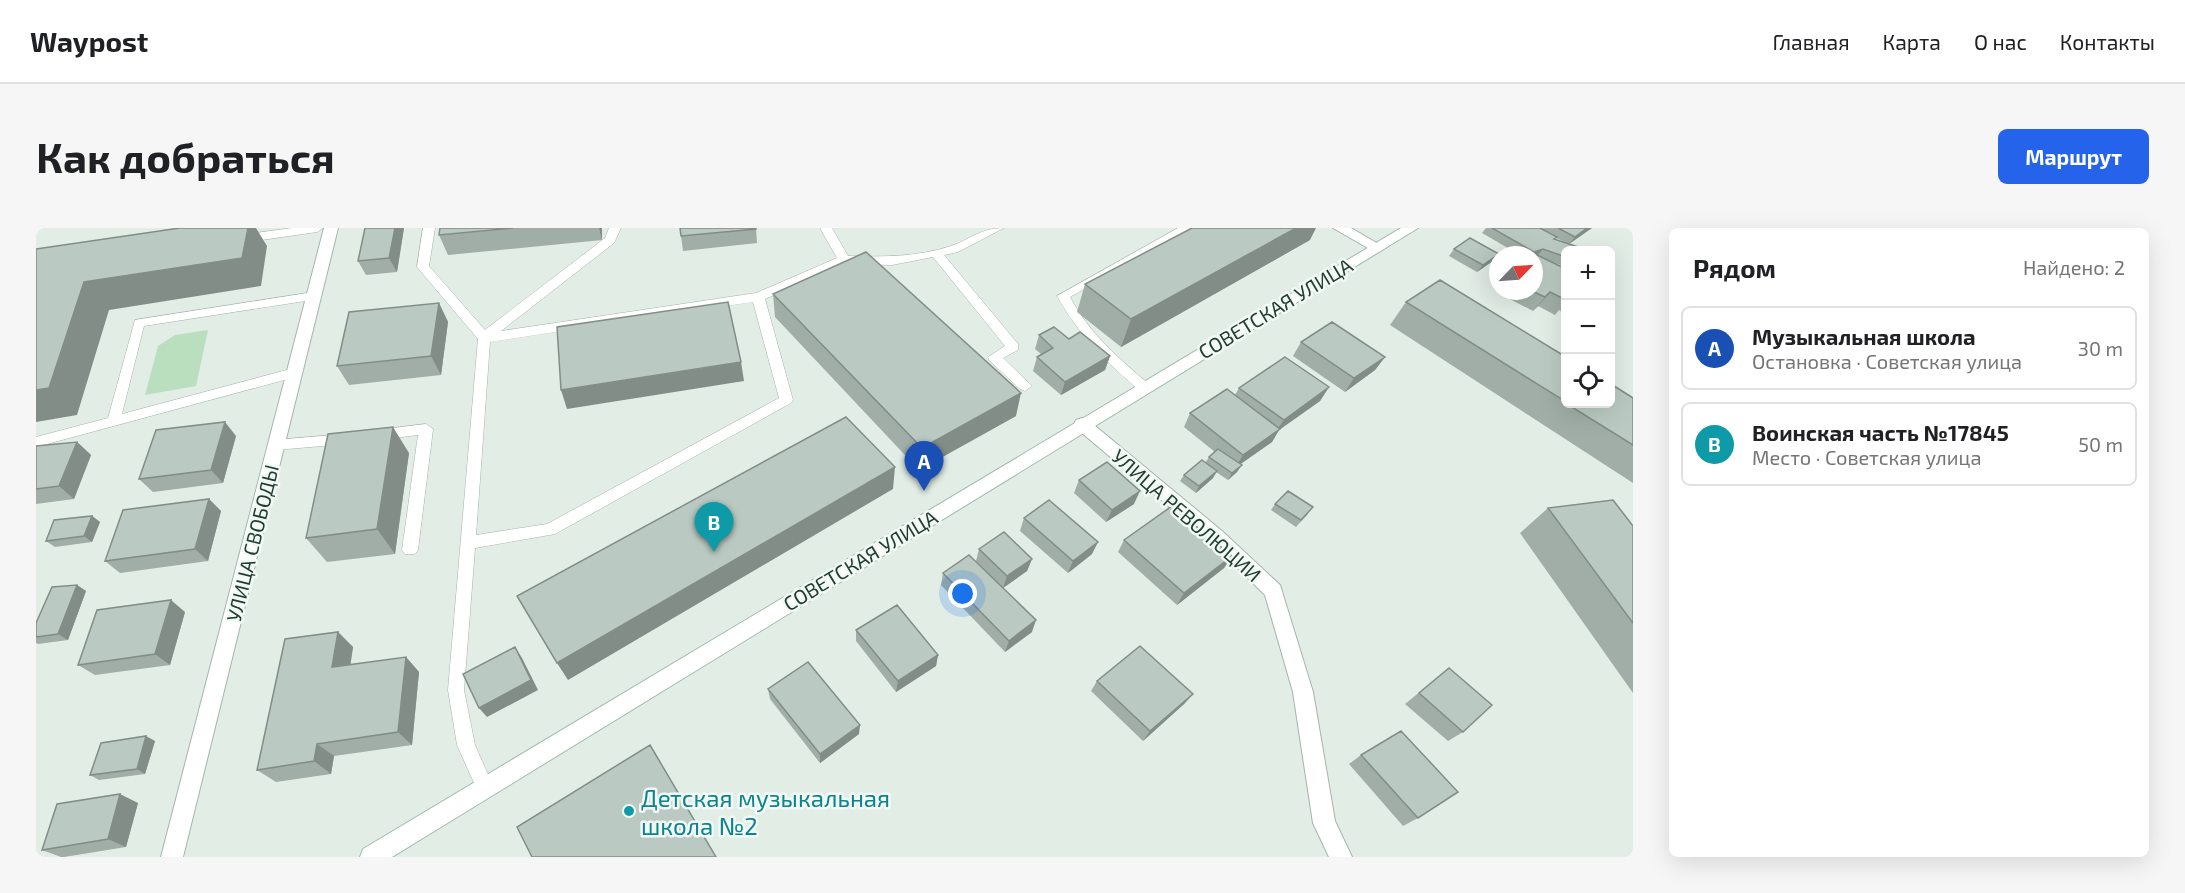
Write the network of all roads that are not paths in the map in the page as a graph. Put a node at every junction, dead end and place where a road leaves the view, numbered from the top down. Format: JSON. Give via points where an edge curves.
{"nodes":[{"id":1,"x":317,"y":228,"type":"edge"},
{"id":2,"x":331,"y":228,"type":"edge"},
{"id":3,"x":429,"y":228,"type":"edge"},
{"id":4,"x":615,"y":228,"type":"edge"},
{"id":5,"x":826,"y":228,"type":"edge"},
{"id":6,"x":998,"y":228,"type":"edge"},
{"id":7,"x":1187,"y":228,"type":"edge"},
{"id":8,"x":1340,"y":228,"type":"edge"},
{"id":9,"x":1412,"y":228,"type":"edge"},
{"id":10,"x":233,"y":240,"type":"edge"},
{"id":11,"x":1378,"y":248,"type":"junction"},
{"id":12,"x":936,"y":253,"type":"junction"},
{"id":13,"x":844,"y":260,"type":"junction"},
{"id":14,"x":314,"y":296,"type":"junction"},
{"id":15,"x":759,"y":297,"type":"junction"},
{"id":16,"x":484,"y":338,"type":"junction"},
{"id":17,"x":294,"y":373,"type":"junction"},
{"id":18,"x":1025,"y":386,"type":"dead end"},
{"id":19,"x":1144,"y":387,"type":"junction"},
{"id":20,"x":114,"y":420,"type":"junction"},
{"id":21,"x":1082,"y":424,"type":"junction"},
{"id":22,"x":36,"y":442,"type":"edge"},
{"id":23,"x":276,"y":445,"type":"junction"},
{"id":24,"x":467,"y":543,"type":"junction"},
{"id":25,"x":410,"y":550,"type":"dead end"},
{"id":26,"x":485,"y":788,"type":"junction"},
{"id":27,"x":172,"y":857,"type":"edge"},
{"id":28,"x":371,"y":857,"type":"edge"},
{"id":29,"x":1341,"y":857,"type":"edge"}],
"edges":[{"from":1,"to":10,"type":"lane"},
{"from":2,"to":14,"type":"street","name":"УЛИЦА СВОБОДЫ"},
{"from":3,"to":16,"type":"lane","via":[[423,267]]},
{"from":4,"to":16,"type":"lane","via":[[610,240]]},
{"from":5,"to":13,"type":"lane"},
{"from":6,"to":12,"type":"lane","via":[[954,249]]},
{"from":7,"to":19,"type":"lane","via":[[1063,296],[1076,323]]},
{"from":8,"to":11,"type":"street"},
{"from":9,"to":11,"type":"street","name":"СОВЕТСКАЯ УЛИЦА"},
{"from":11,"to":19,"type":"street","name":"СОВЕТСКАЯ УЛИЦА"},
{"from":12,"to":13,"type":"lane","via":[[892,261]]},
{"from":12,"to":18,"type":"lane","via":[[1013,347],[994,357]]},
{"from":13,"to":15,"type":"lane"},
{"from":14,"to":17,"type":"street","name":"УЛИЦА СВОБОДЫ"},
{"from":14,"to":20,"type":"lane","via":[[139,323]]},
{"from":15,"to":16,"type":"lane"},
{"from":15,"to":24,"type":"lane","via":[[786,400],[550,530]]},
{"from":16,"to":24,"type":"lane"},
{"from":17,"to":20,"type":"lane"},
{"from":17,"to":23,"type":"street","name":"УЛИЦА СВОБОДЫ"},
{"from":19,"to":21,"type":"street","name":"СОВЕТСКАЯ УЛИЦА"},
{"from":20,"to":22,"type":"lane"},
{"from":21,"to":26,"type":"street","name":"СОВЕТСКАЯ УЛИЦА"},
{"from":21,"to":29,"type":"street","name":"УЛИЦА РЕВОЛЮЦИИ","via":[[1216,536],[1273,591],[1303,692],[1324,823]]},
{"from":23,"to":25,"type":"lane","via":[[426,429]]},
{"from":23,"to":27,"type":"street","name":"УЛИЦА СВОБОДЫ"},
{"from":24,"to":26,"type":"lane","via":[[456,690],[466,745]]},
{"from":26,"to":28,"type":"street","name":"СОВЕТСКАЯ УЛИЦА"}]}
